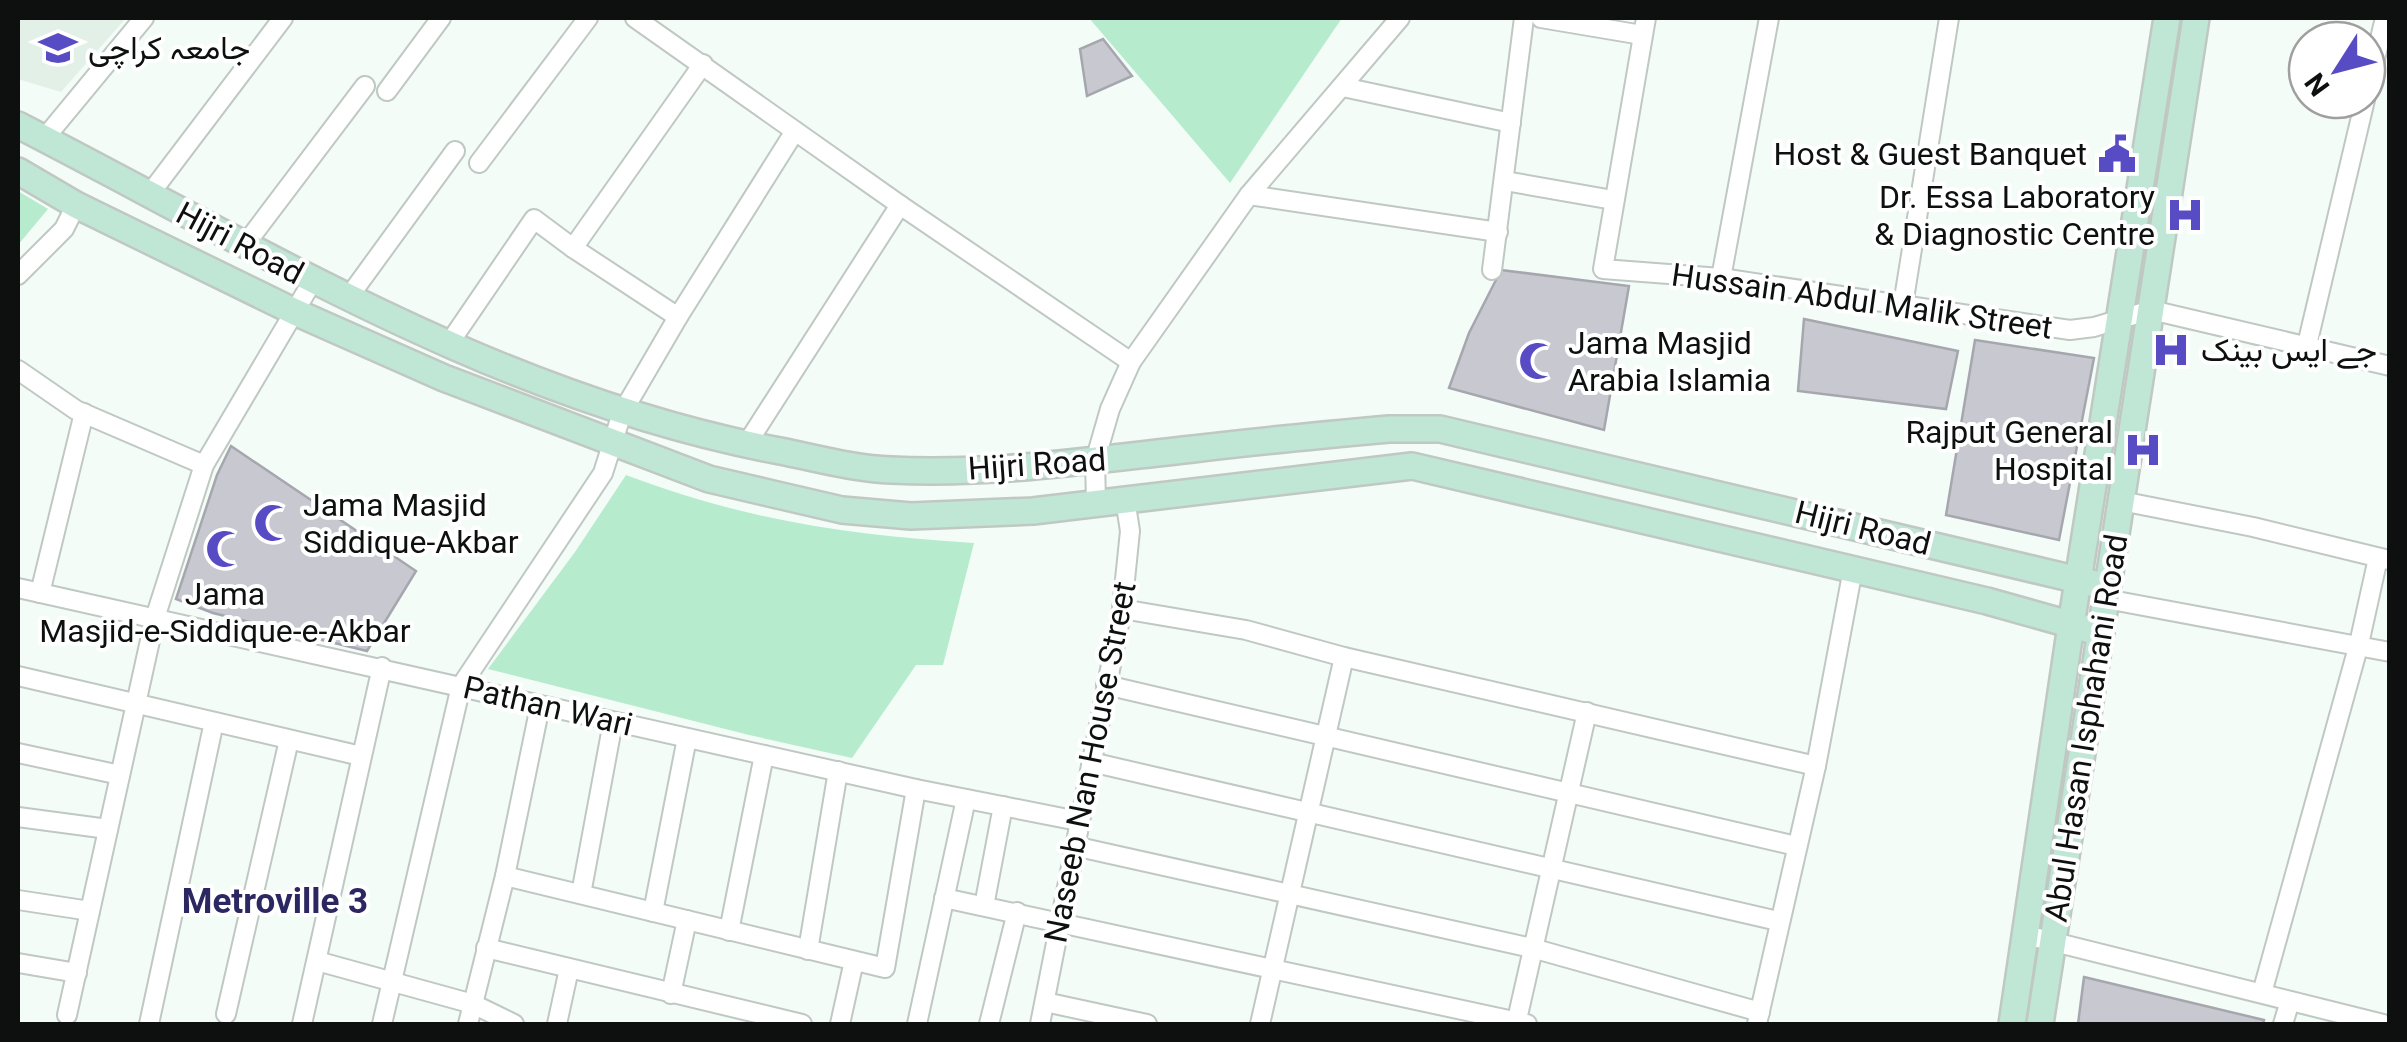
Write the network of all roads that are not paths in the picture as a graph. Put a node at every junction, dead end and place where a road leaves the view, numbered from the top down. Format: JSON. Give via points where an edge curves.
{"nodes":[{"id":1,"x":144,"y":18,"type":"edge"},
{"id":2,"x":283,"y":18,"type":"edge"},
{"id":3,"x":440,"y":18,"type":"edge"},
{"id":4,"x":588,"y":18,"type":"edge"},
{"id":5,"x":636,"y":18,"type":"edge"},
{"id":6,"x":1400,"y":18,"type":"edge"},
{"id":7,"x":1524,"y":18,"type":"edge"},
{"id":8,"x":1541,"y":18,"type":"edge"},
{"id":9,"x":1769,"y":18,"type":"edge"},
{"id":10,"x":1949,"y":18,"type":"edge"},
{"id":11,"x":2167,"y":18,"type":"edge"},
{"id":12,"x":2196,"y":18,"type":"edge"},
{"id":13,"x":1644,"y":26,"type":"edge"},
{"id":14,"x":704,"y":64,"type":"junction"},
{"id":15,"x":365,"y":86,"type":"dead end"},
{"id":16,"x":1342,"y":87,"type":"junction"},
{"id":17,"x":386,"y":91,"type":"dead end"},
{"id":18,"x":2360,"y":120,"type":"edge"},
{"id":19,"x":1511,"y":123,"type":"junction"},
{"id":20,"x":18,"y":126,"type":"edge"},
{"id":21,"x":795,"y":131,"type":"junction"},
{"id":22,"x":44,"y":139,"type":"junction"},
{"id":23,"x":456,"y":151,"type":"dead end"},
{"id":24,"x":78,"y":158,"type":"junction"},
{"id":25,"x":478,"y":164,"type":"dead end"},
{"id":26,"x":18,"y":171,"type":"edge"},
{"id":27,"x":116,"y":177,"type":"junction"},
{"id":28,"x":1505,"y":181,"type":"junction"},
{"id":29,"x":150,"y":195,"type":"junction"},
{"id":30,"x":1250,"y":195,"type":"junction"},
{"id":31,"x":1613,"y":200,"type":"junction"},
{"id":32,"x":76,"y":204,"type":"junction"},
{"id":33,"x":900,"y":206,"type":"junction"},
{"id":34,"x":1498,"y":232,"type":"junction"},
{"id":35,"x":244,"y":246,"type":"junction"},
{"id":36,"x":573,"y":248,"type":"junction"},
{"id":37,"x":2128,"y":265,"type":"junction"},
{"id":38,"x":2157,"y":269,"type":"junction"},
{"id":39,"x":1492,"y":270,"type":"dead end"},
{"id":40,"x":18,"y":276,"type":"edge"},
{"id":41,"x":1721,"y":278,"type":"junction"},
{"id":42,"x":312,"y":282,"type":"junction"},
{"id":43,"x":348,"y":298,"type":"junction"},
{"id":44,"x":1902,"y":304,"type":"junction"},
{"id":45,"x":2151,"y":310,"type":"junction"},
{"id":46,"x":295,"y":312,"type":"junction"},
{"id":47,"x":678,"y":317,"type":"junction"},
{"id":48,"x":2120,"y":318,"type":"junction"},
{"id":49,"x":448,"y":345,"type":"junction"},
{"id":50,"x":2307,"y":345,"type":"junction"},
{"id":51,"x":1131,"y":362,"type":"junction"},
{"id":52,"x":2390,"y":366,"type":"edge"},
{"id":53,"x":18,"y":370,"type":"edge"},
{"id":54,"x":84,"y":413,"type":"junction"},
{"id":55,"x":622,"y":413,"type":"junction"},
{"id":56,"x":611,"y":442,"type":"junction"},
{"id":57,"x":746,"y":445,"type":"junction"},
{"id":58,"x":1095,"y":461,"type":"junction"},
{"id":59,"x":204,"y":465,"type":"junction"},
{"id":60,"x":1124,"y":499,"type":"junction"},
{"id":61,"x":2121,"y":501,"type":"junction"},
{"id":62,"x":1096,"y":502,"type":"junction"},
{"id":63,"x":2384,"y":559,"type":"edge"},
{"id":64,"x":1854,"y":569,"type":"junction"},
{"id":65,"x":2080,"y":580,"type":"junction"},
{"id":66,"x":18,"y":588,"type":"edge"},
{"id":67,"x":40,"y":593,"type":"junction"},
{"id":68,"x":2107,"y":593,"type":"junction"},
{"id":69,"x":1122,"y":609,"type":"junction"},
{"id":70,"x":155,"y":618,"type":"junction"},
{"id":71,"x":2071,"y":625,"type":"junction"},
{"id":72,"x":2101,"y":633,"type":"junction"},
{"id":73,"x":2359,"y":644,"type":"junction"},
{"id":74,"x":2390,"y":652,"type":"edge"},
{"id":75,"x":1344,"y":656,"type":"junction"},
{"id":76,"x":382,"y":668,"type":"junction"},
{"id":77,"x":18,"y":676,"type":"edge"},
{"id":78,"x":1106,"y":685,"type":"junction"},
{"id":79,"x":461,"y":686,"type":"junction"},
{"id":80,"x":136,"y":704,"type":"junction"},
{"id":81,"x":540,"y":706,"type":"junction"},
{"id":82,"x":1588,"y":712,"type":"junction"},
{"id":83,"x":214,"y":722,"type":"junction"},
{"id":84,"x":613,"y":722,"type":"junction"},
{"id":85,"x":1326,"y":736,"type":"junction"},
{"id":86,"x":687,"y":738,"type":"junction"},
{"id":87,"x":290,"y":740,"type":"junction"},
{"id":88,"x":18,"y":753,"type":"edge"},
{"id":89,"x":764,"y":755,"type":"junction"},
{"id":90,"x":361,"y":756,"type":"junction"},
{"id":91,"x":1090,"y":762,"type":"junction"},
{"id":92,"x":1816,"y":766,"type":"junction"},
{"id":93,"x":838,"y":771,"type":"junction"},
{"id":94,"x":120,"y":775,"type":"junction"},
{"id":95,"x":916,"y":789,"type":"junction"},
{"id":96,"x":1569,"y":793,"type":"junction"},
{"id":97,"x":966,"y":798,"type":"junction"},
{"id":98,"x":1003,"y":806,"type":"junction"},
{"id":99,"x":1308,"y":813,"type":"junction"},
{"id":100,"x":18,"y":817,"type":"edge"},
{"id":101,"x":1078,"y":821,"type":"junction"},
{"id":102,"x":108,"y":829,"type":"junction"},
{"id":103,"x":1074,"y":846,"type":"junction"},
{"id":104,"x":1796,"y":846,"type":"junction"},
{"id":105,"x":1551,"y":869,"type":"junction"},
{"id":106,"x":505,"y":876,"type":"junction"},
{"id":107,"x":581,"y":894,"type":"junction"},
{"id":108,"x":1290,"y":895,"type":"junction"},
{"id":109,"x":944,"y":898,"type":"junction"},
{"id":110,"x":18,"y":900,"type":"edge"},
{"id":111,"x":984,"y":906,"type":"junction"},
{"id":112,"x":90,"y":910,"type":"junction"},
{"id":113,"x":653,"y":912,"type":"junction"},
{"id":114,"x":1016,"y":912,"type":"junction"},
{"id":115,"x":687,"y":920,"type":"junction"},
{"id":116,"x":1060,"y":921,"type":"junction"},
{"id":117,"x":1778,"y":921,"type":"junction"},
{"id":118,"x":729,"y":930,"type":"junction"},
{"id":119,"x":2026,"y":935,"type":"junction"},
{"id":120,"x":2054,"y":940,"type":"junction"},
{"id":121,"x":486,"y":948,"type":"junction"},
{"id":122,"x":1532,"y":948,"type":"junction"},
{"id":123,"x":808,"y":950,"type":"junction"},
{"id":124,"x":317,"y":961,"type":"junction"},
{"id":125,"x":854,"y":961,"type":"junction"},
{"id":126,"x":18,"y":963,"type":"edge"},
{"id":127,"x":569,"y":968,"type":"junction"},
{"id":128,"x":1273,"y":968,"type":"junction"},
{"id":129,"x":76,"y":973,"type":"junction"},
{"id":130,"x":393,"y":983,"type":"junction"},
{"id":131,"x":2262,"y":993,"type":"junction"},
{"id":132,"x":671,"y":994,"type":"junction"},
{"id":133,"x":2290,"y":1001,"type":"junction"},
{"id":134,"x":1044,"y":1002,"type":"junction"},
{"id":135,"x":474,"y":1004,"type":"junction"},
{"id":136,"x":226,"y":1014,"type":"dead end"},
{"id":137,"x":67,"y":1015,"type":"dead end"},
{"id":138,"x":1759,"y":1018,"type":"edge"},
{"id":139,"x":149,"y":1024,"type":"edge"},
{"id":140,"x":302,"y":1024,"type":"edge"},
{"id":141,"x":382,"y":1024,"type":"edge"},
{"id":142,"x":468,"y":1024,"type":"edge"},
{"id":143,"x":514,"y":1024,"type":"edge"},
{"id":144,"x":557,"y":1024,"type":"edge"},
{"id":145,"x":802,"y":1024,"type":"edge"},
{"id":146,"x":840,"y":1024,"type":"edge"},
{"id":147,"x":917,"y":1024,"type":"edge"},
{"id":148,"x":989,"y":1024,"type":"edge"},
{"id":149,"x":1040,"y":1024,"type":"edge"},
{"id":150,"x":1147,"y":1024,"type":"edge"},
{"id":151,"x":1260,"y":1024,"type":"edge"},
{"id":152,"x":1520,"y":1024,"type":"edge"},
{"id":153,"x":2012,"y":1024,"type":"edge"},
{"id":154,"x":2040,"y":1024,"type":"edge"},
{"id":155,"x":2283,"y":1024,"type":"edge"},
{"id":156,"x":2384,"y":1024,"type":"edge"}],
"edges":[{"from":1,"to":22,"type":"street"},
{"from":2,"to":29,"type":"street"},
{"from":3,"to":17,"type":"street"},
{"from":4,"to":25,"type":"street"},
{"from":5,"to":14,"type":"street"},
{"from":6,"to":16,"type":"street"},
{"from":7,"to":19,"type":"street"},
{"from":8,"to":13,"type":"street"},
{"from":9,"to":41,"type":"street"},
{"from":10,"to":44,"type":"street"},
{"from":11,"to":37,"type":"main road","name":"Abul Hasan Isphahani Road"},
{"from":12,"to":38,"type":"main road","name":"Abul Hasan Isphahani Road"},
{"from":13,"to":31,"type":"street"},
{"from":14,"to":21,"type":"street"},
{"from":14,"to":36,"type":"street"},
{"from":15,"to":35,"type":"street"},
{"from":16,"to":19,"type":"street"},
{"from":16,"to":30,"type":"street"},
{"from":18,"to":50,"type":"street"},
{"from":19,"to":28,"type":"street"},
{"from":20,"to":22,"type":"main road","name":"Hijri Road"},
{"from":21,"to":33,"type":"street"},
{"from":21,"to":47,"type":"street"},
{"from":22,"to":24,"type":"main road","name":"Hijri Road"},
{"from":23,"to":43,"type":"street"},
{"from":24,"to":27,"type":"main road","name":"Hijri Road"},
{"from":24,"to":32,"type":"main road"},
{"from":26,"to":32,"type":"main road","name":"Hijri Road"},
{"from":27,"to":29,"type":"main road","name":"Hijri Road"},
{"from":27,"to":32,"type":"main road"},
{"from":28,"to":31,"type":"street"},
{"from":28,"to":34,"type":"street"},
{"from":29,"to":35,"type":"main road","name":"Hijri Road"},
{"from":30,"to":34,"type":"street"},
{"from":30,"to":51,"type":"street"},
{"from":31,"to":41,"type":"street","name":"Hussain Abdul Malik Street","via":[[1603,269]]},
{"from":32,"to":40,"type":"street","via":[[64,229]]},
{"from":32,"to":46,"type":"main road","name":"Hijri Road"},
{"from":33,"to":51,"type":"street"},
{"from":33,"to":57,"type":"street"},
{"from":34,"to":39,"type":"street"},
{"from":35,"to":42,"type":"main road","name":"Hijri Road"},
{"from":36,"to":47,"type":"street"},
{"from":36,"to":49,"type":"street","via":[[534,219]]},
{"from":37,"to":38,"type":"main road"},
{"from":37,"to":48,"type":"main road","name":"Abul Hasan Isphahani Road"},
{"from":38,"to":45,"type":"main road","name":"Abul Hasan Isphahani Road"},
{"from":41,"to":44,"type":"street","name":"Hussain Abdul Malik Street"},
{"from":42,"to":43,"type":"main road","name":"Hijri Road"},
{"from":42,"to":46,"type":"street"},
{"from":43,"to":49,"type":"main road","name":"Hijri Road"},
{"from":44,"to":48,"type":"street","name":"Hussain Abdul Malik Street","via":[[2070,330]]},
{"from":45,"to":48,"type":"street","name":"Hussain Abdul Malik Street"},
{"from":45,"to":50,"type":"street"},
{"from":45,"to":61,"type":"main road","name":"Abul Hasan Isphahani Road"},
{"from":46,"to":56,"type":"main road","name":"Hijri Road"},
{"from":46,"to":59,"type":"street"},
{"from":47,"to":55,"type":"street"},
{"from":48,"to":65,"type":"main road","name":"Abul Hasan Isphahani Road"},
{"from":49,"to":55,"type":"main road","name":"Hijri Road"},
{"from":50,"to":52,"type":"street"},
{"from":51,"to":58,"type":"street"},
{"from":53,"to":54,"type":"street"},
{"from":54,"to":59,"type":"street"},
{"from":54,"to":67,"type":"street"},
{"from":55,"to":56,"type":"street"},
{"from":55,"to":57,"type":"main road","name":"Hijri Road"},
{"from":56,"to":62,"type":"main road","name":"Hijri Road","via":[[709,478],[842,510],[911,516],[1033,512]]},
{"from":56,"to":79,"type":"street","via":[[603,473]]},
{"from":57,"to":58,"type":"main road","name":"Hijri Road","via":[[888,470]]},
{"from":58,"to":62,"type":"street"},
{"from":58,"to":65,"type":"main road","name":"Hijri Road","via":[[1440,428]]},
{"from":59,"to":70,"type":"street"},
{"from":60,"to":62,"type":"main road","name":"Hijri Road"},
{"from":60,"to":64,"type":"main road","name":"Hijri Road","via":[[1412,466]]},
{"from":60,"to":69,"type":"street","name":"Naseeb Nan House Street","via":[[1130,532]]},
{"from":61,"to":63,"type":"street"},
{"from":61,"to":68,"type":"main road","name":"Abul Hasan Isphahani Road"},
{"from":63,"to":73,"type":"street"},
{"from":64,"to":71,"type":"main road","name":"Hijri Road"},
{"from":64,"to":92,"type":"street"},
{"from":65,"to":68,"type":"main road","name":"Hijri Road"},
{"from":65,"to":71,"type":"main road","name":"Abul Hasan Isphahani Road"},
{"from":66,"to":67,"type":"street","name":"Pathan Wari"},
{"from":67,"to":70,"type":"street","name":"Pathan Wari"},
{"from":68,"to":72,"type":"main road","name":"Abul Hasan Isphahani Road"},
{"from":68,"to":73,"type":"street"},
{"from":69,"to":75,"type":"street","via":[[1246,630]]},
{"from":69,"to":78,"type":"street","name":"Naseeb Nan House Street"},
{"from":70,"to":76,"type":"street","name":"Pathan Wari"},
{"from":70,"to":80,"type":"street"},
{"from":71,"to":72,"type":"main road","name":"Hijri Road"},
{"from":71,"to":119,"type":"main road","name":"Abul Hasan Isphahani Road"},
{"from":72,"to":120,"type":"main road","name":"Abul Hasan Isphahani Road"},
{"from":73,"to":74,"type":"street"},
{"from":73,"to":131,"type":"street"},
{"from":75,"to":82,"type":"street"},
{"from":75,"to":85,"type":"street"},
{"from":76,"to":79,"type":"street","name":"Pathan Wari"},
{"from":76,"to":90,"type":"street"},
{"from":77,"to":80,"type":"street"},
{"from":78,"to":85,"type":"street"},
{"from":78,"to":91,"type":"street","name":"Naseeb Nan House Street"},
{"from":79,"to":81,"type":"street","name":"Pathan Wari"},
{"from":79,"to":130,"type":"street"},
{"from":80,"to":83,"type":"street"},
{"from":80,"to":94,"type":"street"},
{"from":81,"to":84,"type":"street","name":"Pathan Wari"},
{"from":81,"to":106,"type":"street"},
{"from":82,"to":92,"type":"street"},
{"from":82,"to":96,"type":"street"},
{"from":83,"to":87,"type":"street"},
{"from":83,"to":139,"type":"street"},
{"from":84,"to":86,"type":"street","name":"Pathan Wari"},
{"from":84,"to":107,"type":"street"},
{"from":85,"to":96,"type":"street"},
{"from":85,"to":99,"type":"street"},
{"from":86,"to":89,"type":"street","name":"Pathan Wari"},
{"from":86,"to":113,"type":"street"},
{"from":87,"to":90,"type":"street"},
{"from":87,"to":136,"type":"street"},
{"from":88,"to":94,"type":"street"},
{"from":89,"to":93,"type":"street","name":"Pathan Wari"},
{"from":89,"to":118,"type":"street"},
{"from":90,"to":124,"type":"street"},
{"from":91,"to":99,"type":"street"},
{"from":91,"to":101,"type":"street","name":"Naseeb Nan House Street"},
{"from":92,"to":104,"type":"street"},
{"from":93,"to":95,"type":"street","name":"Pathan Wari"},
{"from":93,"to":123,"type":"street"},
{"from":94,"to":102,"type":"street"},
{"from":95,"to":97,"type":"street","name":"Pathan Wari"},
{"from":95,"to":125,"type":"street","via":[[885,968]]},
{"from":96,"to":104,"type":"street"},
{"from":96,"to":105,"type":"street"},
{"from":97,"to":98,"type":"street","name":"Pathan Wari"},
{"from":97,"to":109,"type":"street"},
{"from":98,"to":101,"type":"street","name":"Pathan Wari"},
{"from":98,"to":111,"type":"street"},
{"from":99,"to":105,"type":"street"},
{"from":99,"to":108,"type":"street"},
{"from":100,"to":102,"type":"street"},
{"from":101,"to":103,"type":"street","name":"Naseeb Nan House Street"},
{"from":102,"to":112,"type":"street"},
{"from":103,"to":108,"type":"street"},
{"from":103,"to":116,"type":"street","name":"Naseeb Nan House Street"},
{"from":104,"to":117,"type":"street"},
{"from":105,"to":117,"type":"street"},
{"from":105,"to":122,"type":"street"},
{"from":106,"to":107,"type":"street"},
{"from":106,"to":121,"type":"street"},
{"from":107,"to":113,"type":"street"},
{"from":108,"to":122,"type":"street"},
{"from":108,"to":128,"type":"street"},
{"from":109,"to":111,"type":"street"},
{"from":109,"to":147,"type":"street"},
{"from":110,"to":112,"type":"street"},
{"from":111,"to":114,"type":"street"},
{"from":112,"to":129,"type":"street"},
{"from":113,"to":115,"type":"street"},
{"from":114,"to":116,"type":"street"},
{"from":114,"to":148,"type":"street"},
{"from":115,"to":118,"type":"street"},
{"from":115,"to":132,"type":"street"},
{"from":116,"to":128,"type":"street"},
{"from":116,"to":134,"type":"street","name":"Naseeb Nan House Street"},
{"from":117,"to":138,"type":"street"},
{"from":118,"to":123,"type":"street"},
{"from":119,"to":120,"type":"street"},
{"from":119,"to":153,"type":"main road","name":"Abul Hasan Isphahani Road"},
{"from":120,"to":131,"type":"street"},
{"from":120,"to":154,"type":"main road","name":"Abul Hasan Isphahani Road"},
{"from":121,"to":127,"type":"street"},
{"from":121,"to":135,"type":"street"},
{"from":122,"to":138,"type":"street"},
{"from":122,"to":152,"type":"street"},
{"from":123,"to":125,"type":"street"},
{"from":124,"to":130,"type":"street"},
{"from":124,"to":140,"type":"street"},
{"from":125,"to":146,"type":"street"},
{"from":126,"to":129,"type":"street"},
{"from":127,"to":132,"type":"street"},
{"from":127,"to":144,"type":"street"},
{"from":128,"to":151,"type":"street"},
{"from":128,"to":152,"type":"street"},
{"from":129,"to":137,"type":"street"},
{"from":130,"to":135,"type":"street"},
{"from":130,"to":141,"type":"street"},
{"from":131,"to":133,"type":"street"},
{"from":132,"to":145,"type":"street"},
{"from":133,"to":155,"type":"street"},
{"from":133,"to":156,"type":"street"},
{"from":134,"to":149,"type":"street","name":"Naseeb Nan House Street"},
{"from":134,"to":150,"type":"street"},
{"from":135,"to":142,"type":"street"},
{"from":135,"to":143,"type":"street"}]}
